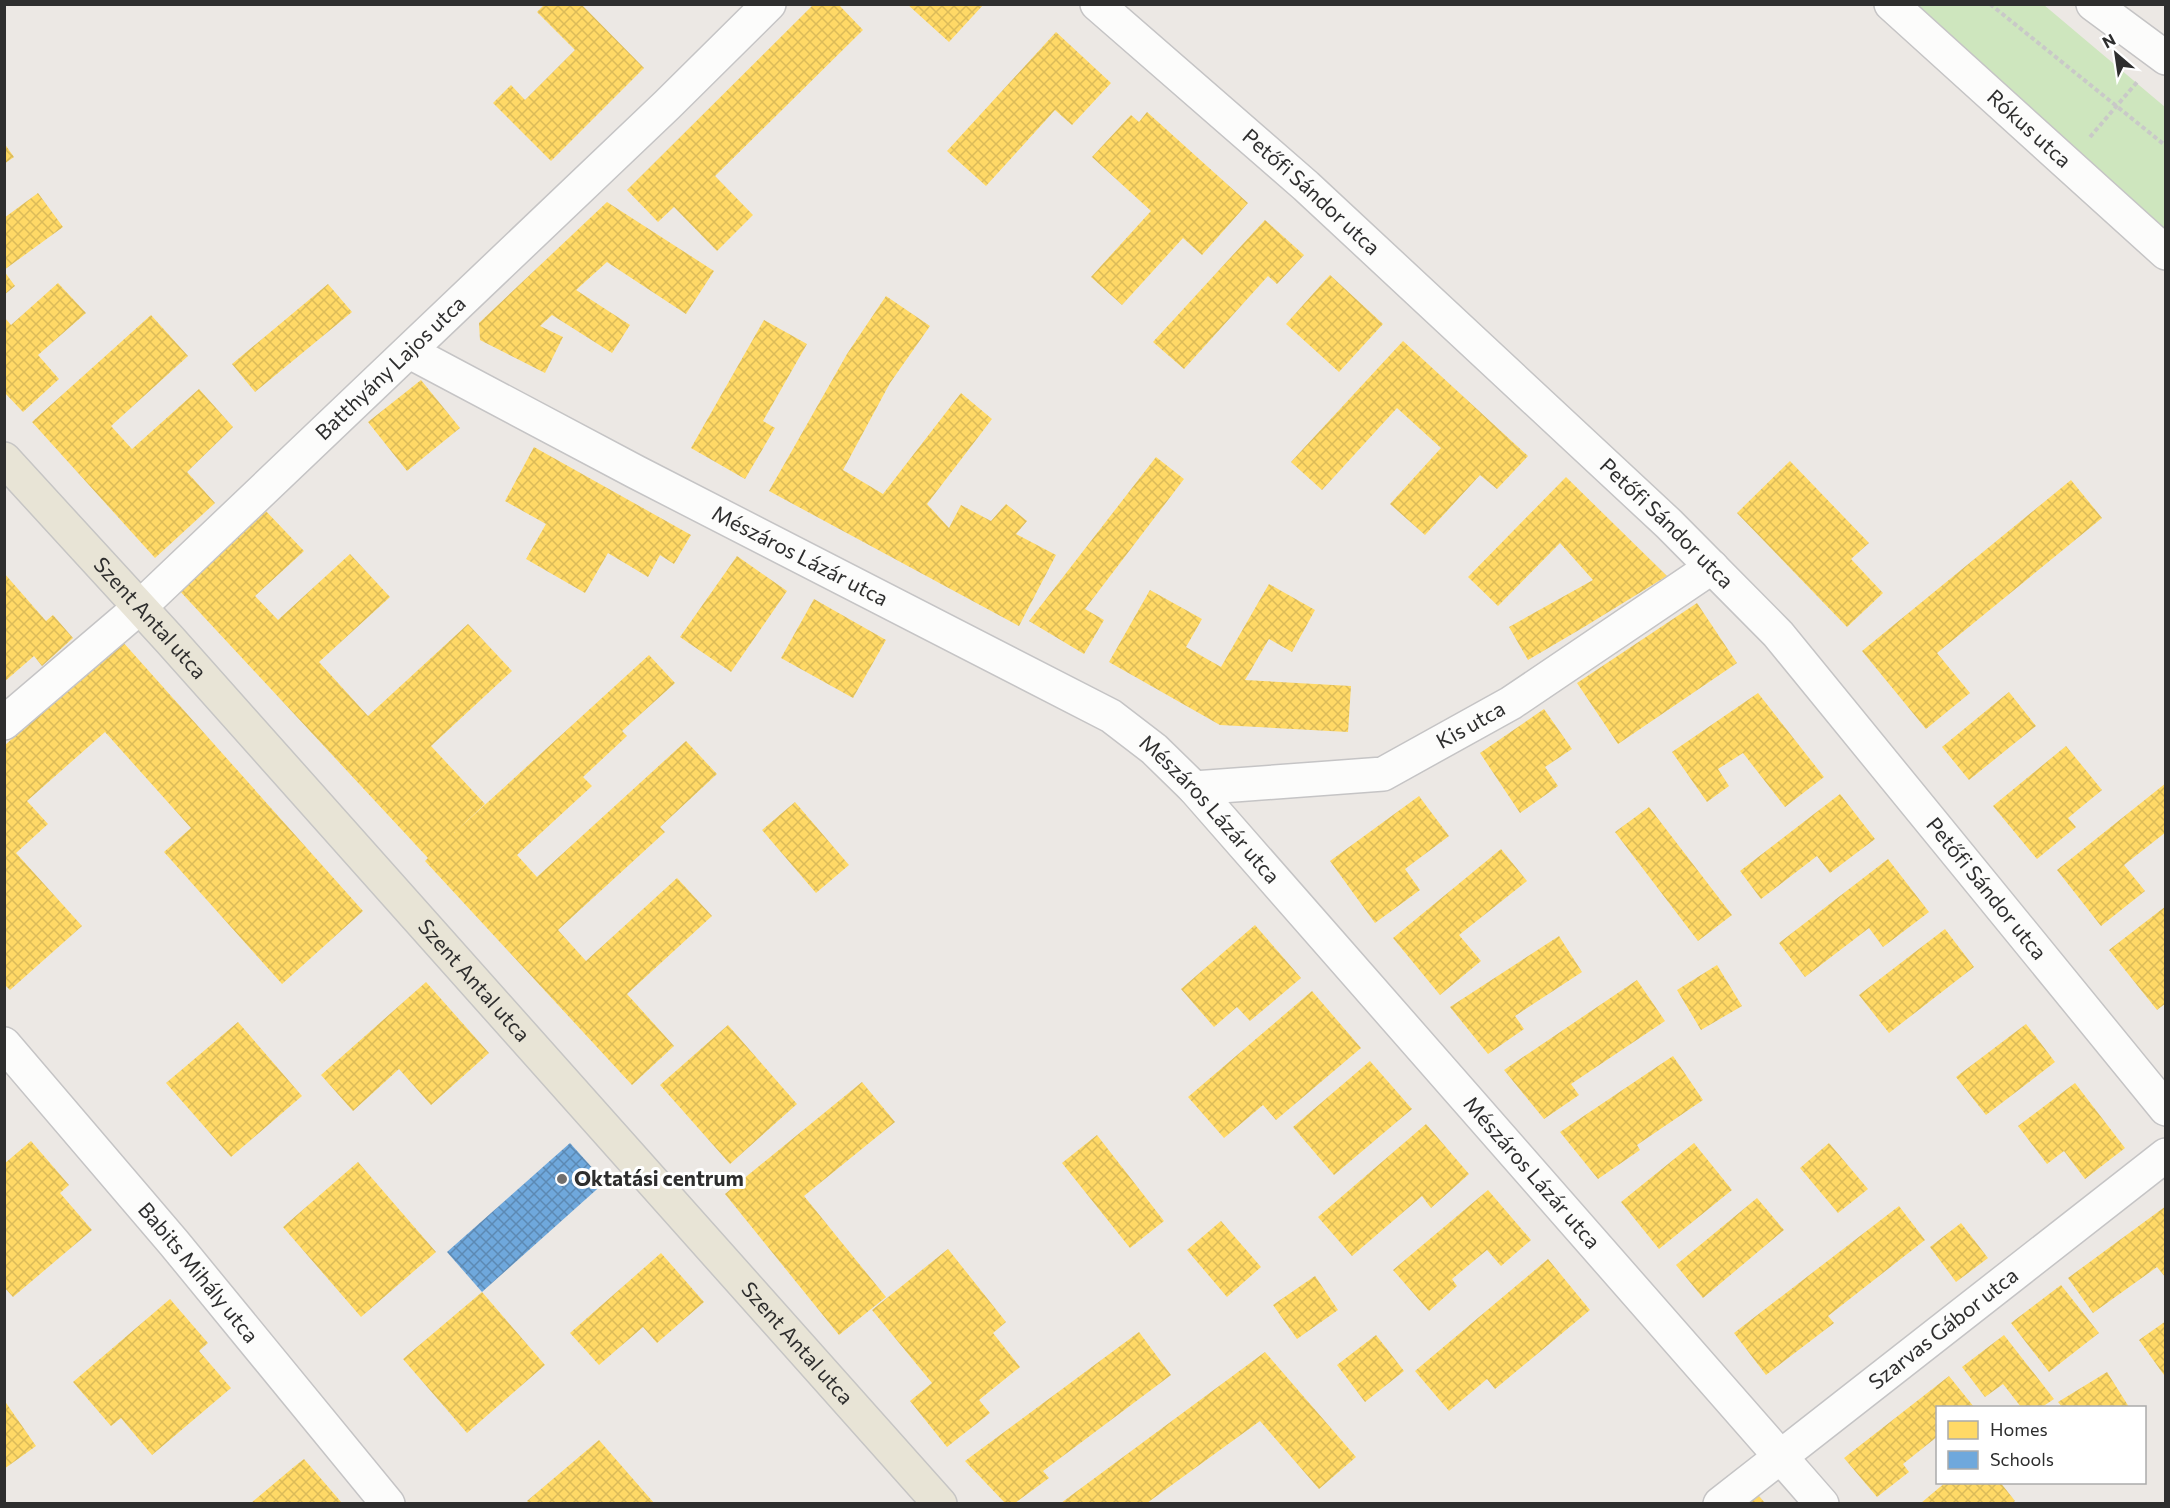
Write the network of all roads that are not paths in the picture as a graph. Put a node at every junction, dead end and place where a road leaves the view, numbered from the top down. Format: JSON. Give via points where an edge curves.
{"nodes":[{"id":1,"x":769,"y":4,"type":"edge"},
{"id":2,"x":1097,"y":4,"type":"edge"},
{"id":3,"x":1891,"y":4,"type":"edge"},
{"id":4,"x":2093,"y":4,"type":"edge"},
{"id":5,"x":2166,"y":58,"type":"edge"},
{"id":6,"x":2166,"y":253,"type":"edge"},
{"id":7,"x":410,"y":352,"type":"junction"},
{"id":8,"x":4,"y":459,"type":"edge"},
{"id":9,"x":1712,"y":567,"type":"junction"},
{"id":10,"x":140,"y":607,"type":"junction"},
{"id":11,"x":4,"y":723,"type":"edge"},
{"id":12,"x":1194,"y":788,"type":"junction"},
{"id":13,"x":4,"y":1044,"type":"edge"},
{"id":14,"x":2166,"y":1109,"type":"edge"},
{"id":15,"x":2166,"y":1155,"type":"edge"},
{"id":16,"x":1780,"y":1455,"type":"junction"},
{"id":17,"x":387,"y":1503,"type":"edge"},
{"id":18,"x":940,"y":1503,"type":"edge"},
{"id":19,"x":1720,"y":1503,"type":"edge"},
{"id":20,"x":1822,"y":1503,"type":"edge"}],
"edges":[{"from":1,"to":7,"type":"street","name":"Batthyány Lajos utca"},
{"from":2,"to":9,"type":"street","name":"Petőfi Sándor utca","via":[[1306,186]]},
{"from":3,"to":6,"type":"street","name":"Rókus utca"},
{"from":4,"to":5,"type":"street"},
{"from":7,"to":10,"type":"street","name":"Batthyány Lajos utca"},
{"from":7,"to":12,"type":"street","name":"Mészáros Lázár utca","via":[[1111,716],[1154,749]]},
{"from":8,"to":10,"type":"main road","name":"Szent Antal utca"},
{"from":9,"to":12,"type":"street","name":"Kis utca","via":[[1511,703],[1383,774]]},
{"from":9,"to":14,"type":"street","name":"Petőfi Sándor utca","via":[[1778,634]]},
{"from":10,"to":11,"type":"street","name":"Batthyány Lajos utca"},
{"from":10,"to":18,"type":"main road","name":"Szent Antal utca"},
{"from":12,"to":16,"type":"street","name":"Mészáros Lázár utca"},
{"from":13,"to":17,"type":"street","name":"Babits Mihály utca","via":[[174,1243]]},
{"from":15,"to":16,"type":"street","name":"Szarvas Gábor utca"},
{"from":16,"to":19,"type":"street","name":"Szarvas Gábor utca"},
{"from":16,"to":20,"type":"street","name":"Mészáros Lázár utca"}]}
